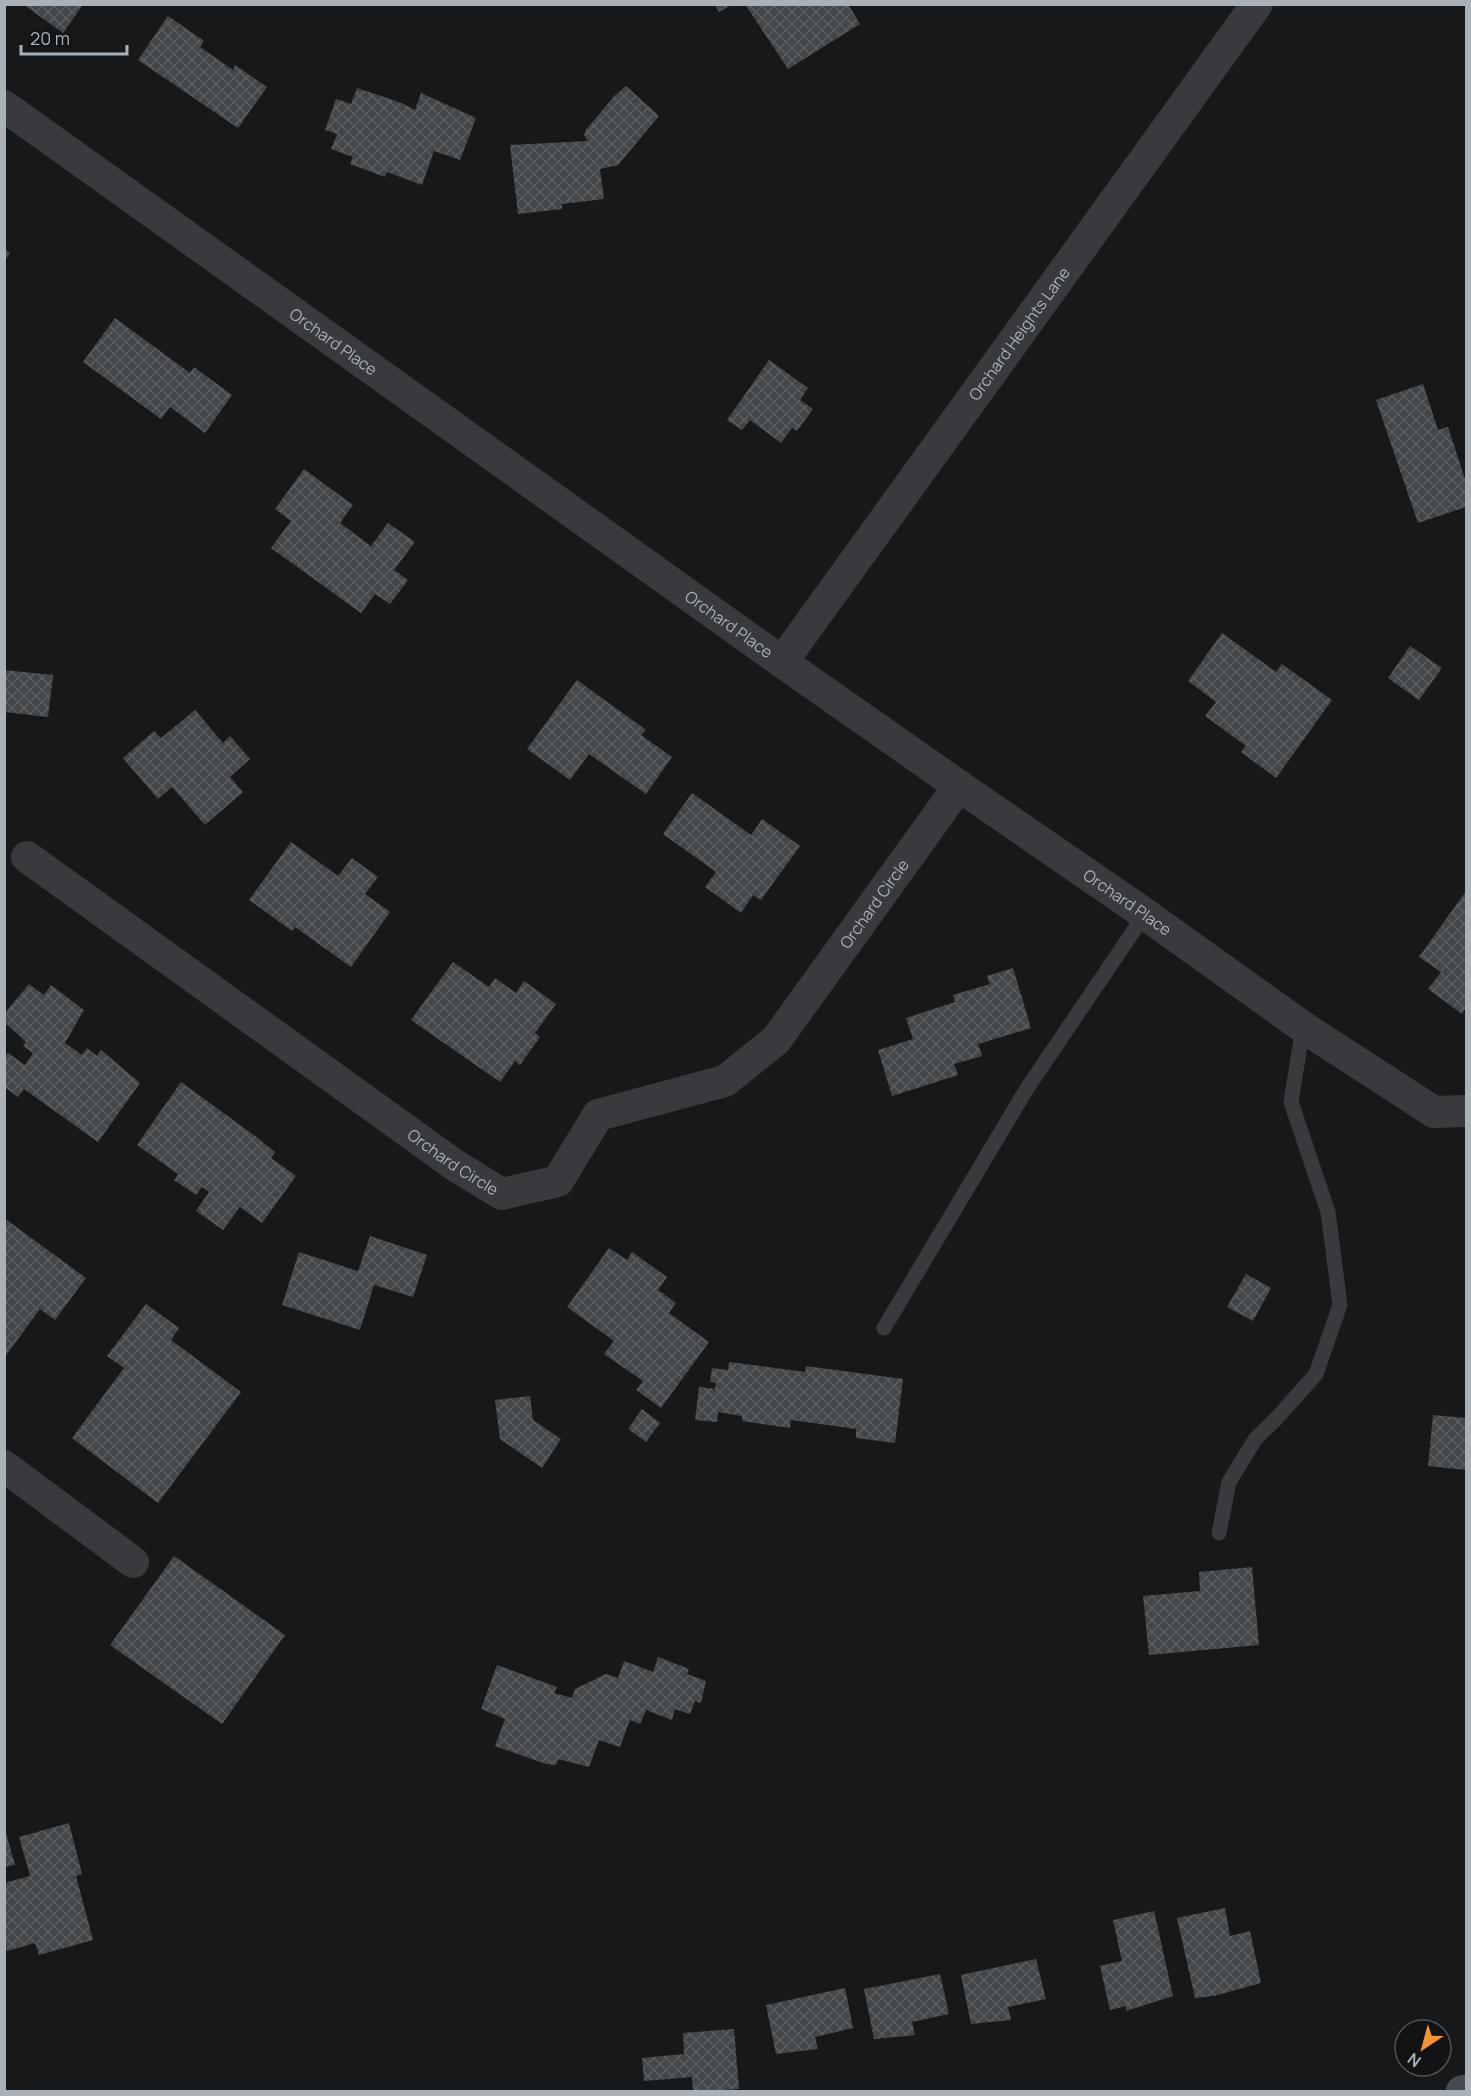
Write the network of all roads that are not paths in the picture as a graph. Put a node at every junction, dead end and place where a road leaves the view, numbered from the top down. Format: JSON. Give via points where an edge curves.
{"nodes":[{"id":1,"x":1257,"y":4,"type":"edge"},
{"id":2,"x":4,"y":106,"type":"edge"},
{"id":3,"x":782,"y":662,"type":"junction"},
{"id":4,"x":958,"y":786,"type":"junction"},
{"id":5,"x":27,"y":857,"type":"dead end"},
{"id":6,"x":1145,"y":914,"type":"junction"},
{"id":7,"x":1303,"y":1027,"type":"junction"},
{"id":8,"x":1467,"y":1111,"type":"edge"},
{"id":9,"x":884,"y":1328,"type":"dead end"},
{"id":10,"x":4,"y":1466,"type":"edge"},
{"id":11,"x":1219,"y":1533,"type":"dead end"},
{"id":12,"x":133,"y":1562,"type":"dead end"}],
"edges":[{"from":1,"to":3,"type":"street","name":"Orchard Heights Lane"},
{"from":2,"to":3,"type":"street","name":"Orchard Place"},
{"from":3,"to":4,"type":"street","name":"Orchard Place"},
{"from":4,"to":5,"type":"street","name":"Orchard Circle","via":[[776,1040],[725,1081],[597,1115],[558,1181],[502,1194],[456,1166]]},
{"from":4,"to":6,"type":"street","name":"Orchard Place"},
{"from":6,"to":7,"type":"street","name":"Orchard Place"},
{"from":6,"to":9,"type":"lane","via":[[1026,1090]]},
{"from":7,"to":8,"type":"street","name":"Orchard Place","via":[[1434,1112]]},
{"from":7,"to":11,"type":"lane","via":[[1291,1102],[1328,1212],[1340,1305],[1316,1374],[1256,1438],[1229,1482]]},
{"from":10,"to":12,"type":"street"}]}
